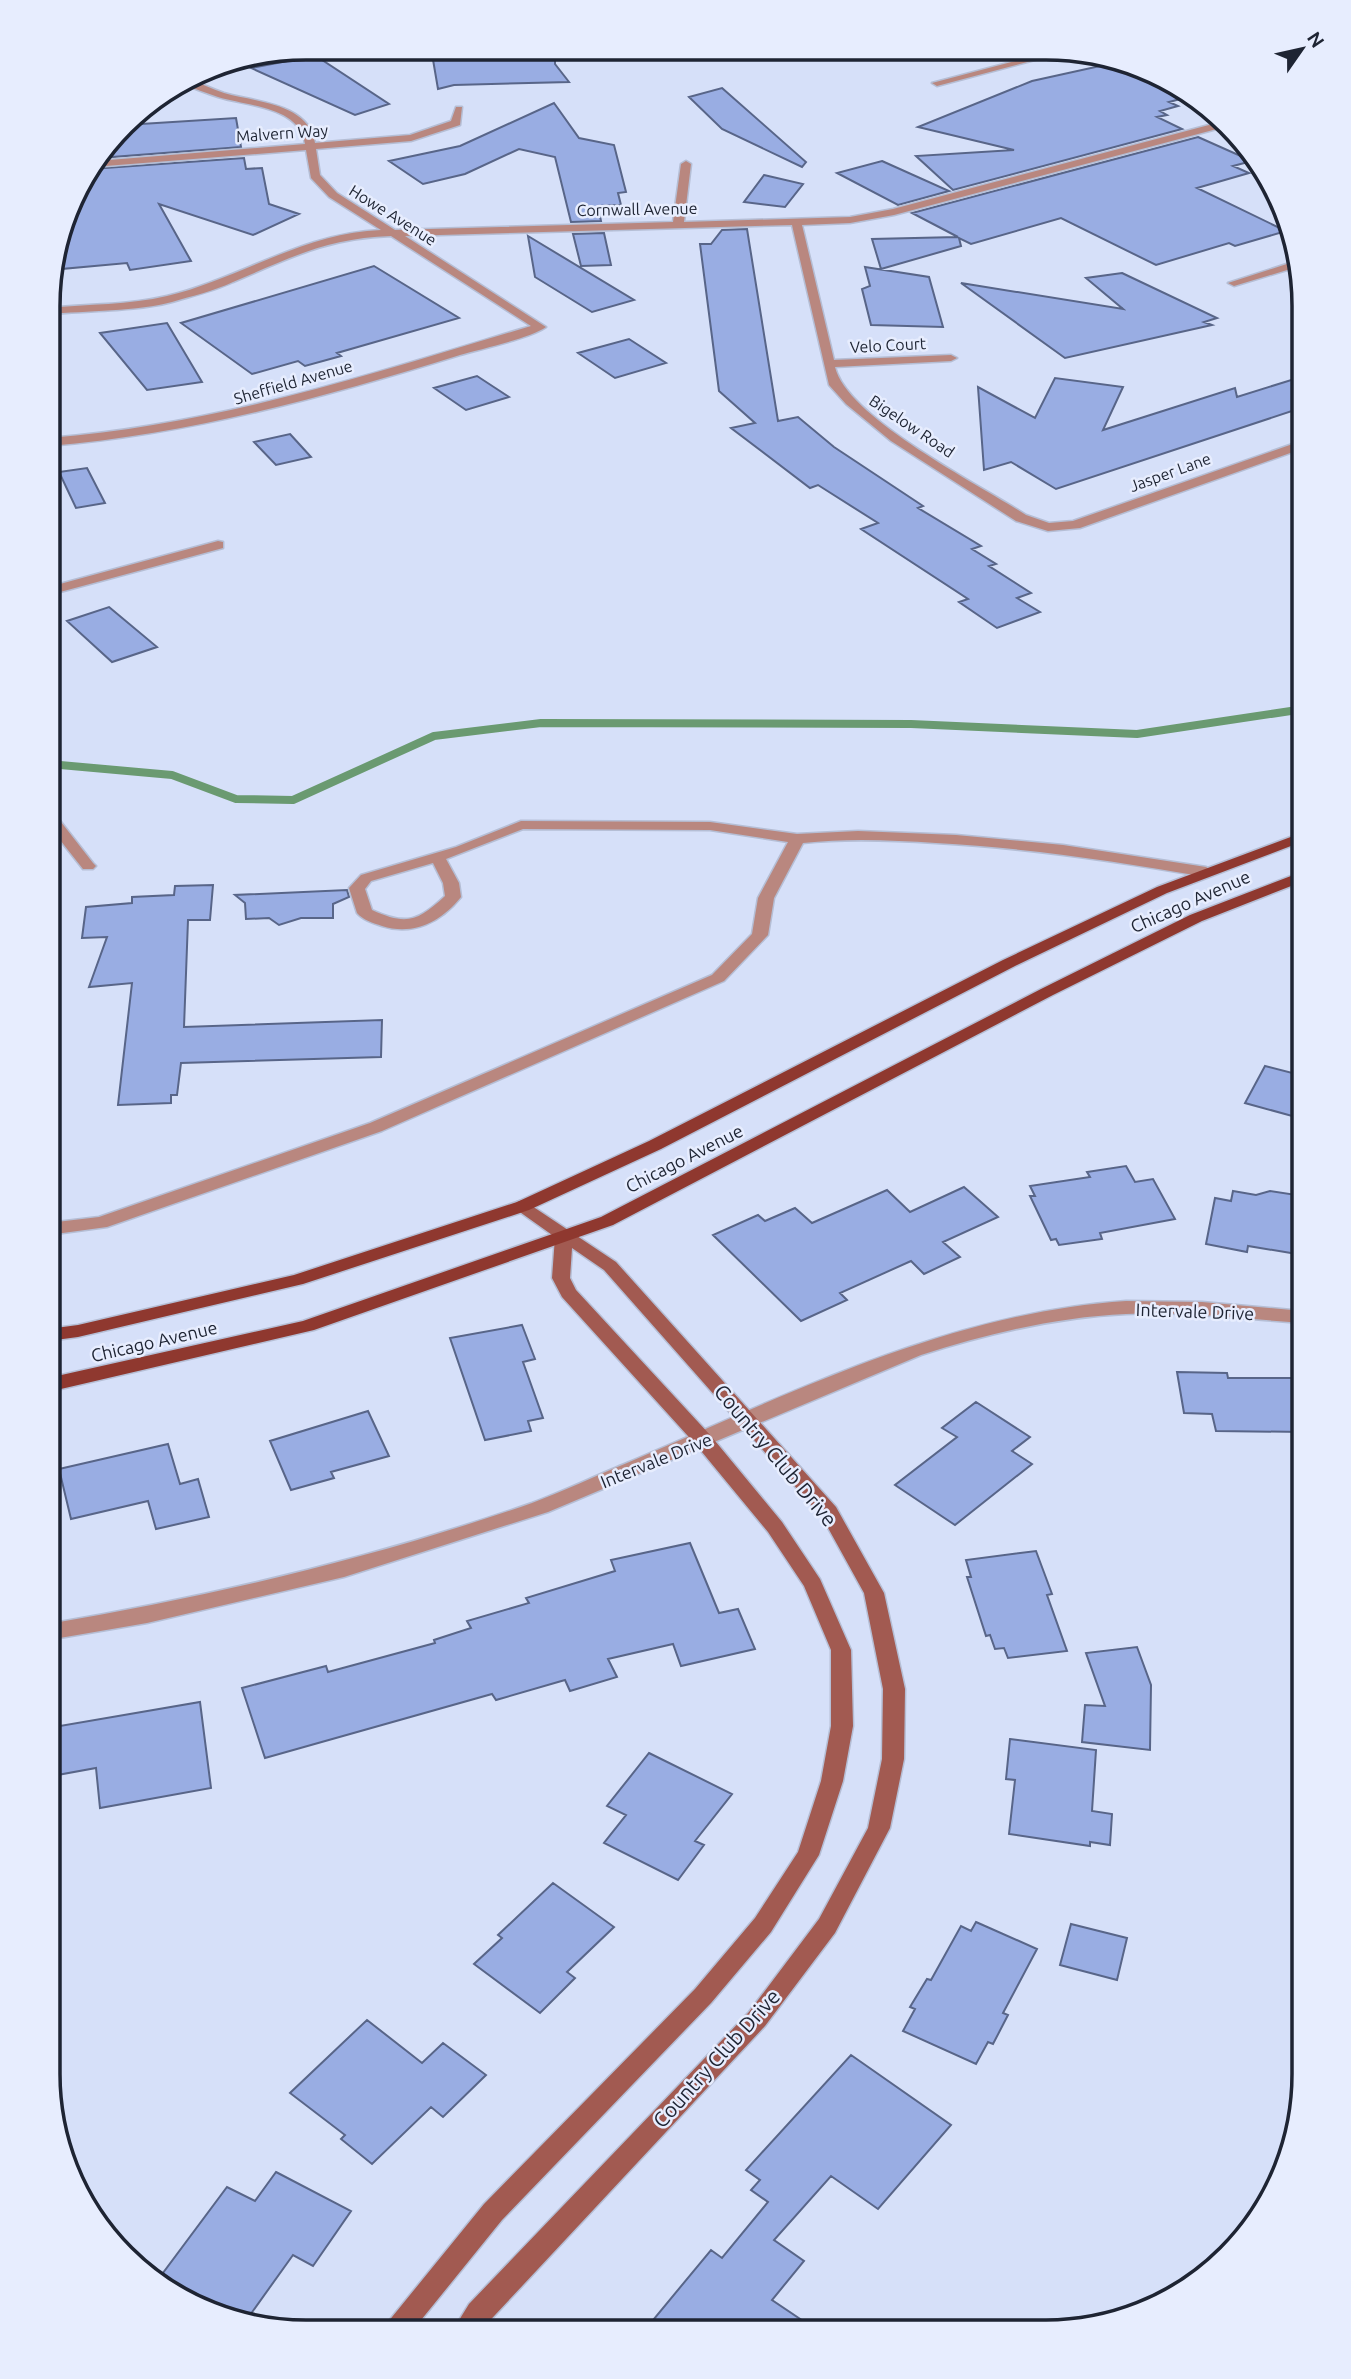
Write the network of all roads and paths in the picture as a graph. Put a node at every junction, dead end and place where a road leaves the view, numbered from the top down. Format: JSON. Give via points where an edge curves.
{"nodes":[{"id":1,"x":1028,"y":60,"type":"edge"},
{"id":2,"x":937,"y":83,"type":"dead end"},
{"id":3,"x":197,"y":85,"type":"edge"},
{"id":4,"x":459,"y":109,"type":"dead end"},
{"id":5,"x":1213,"y":126,"type":"edge"},
{"id":6,"x":311,"y":146,"type":"junction"},
{"id":7,"x":105,"y":163,"type":"edge"},
{"id":8,"x":686,"y":164,"type":"dead end"},
{"id":9,"x":678,"y":223,"type":"junction"},
{"id":10,"x":797,"y":223,"type":"junction"},
{"id":11,"x":391,"y":232,"type":"junction"},
{"id":12,"x":1288,"y":267,"type":"edge"},
{"id":13,"x":1234,"y":283,"type":"dead end"},
{"id":14,"x":60,"y":310,"type":"edge"},
{"id":15,"x":540,"y":327,"type":"joint"},
{"id":16,"x":951,"y":358,"type":"dead end"},
{"id":17,"x":828,"y":364,"type":"junction"},
{"id":18,"x":60,"y":442,"type":"edge"},
{"id":19,"x":1292,"y":448,"type":"edge"},
{"id":20,"x":1048,"y":527,"type":"joint"},
{"id":21,"x":218,"y":545,"type":"dead end"},
{"id":22,"x":60,"y":588,"type":"edge"},
{"id":23,"x":60,"y":830,"type":"edge"},
{"id":24,"x":797,"y":839,"type":"junction"},
{"id":25,"x":1292,"y":841,"type":"edge"},
{"id":26,"x":436,"y":857,"type":"junction"},
{"id":27,"x":88,"y":866,"type":"dead end"},
{"id":28,"x":1206,"y":872,"type":"junction"},
{"id":29,"x":1292,"y":880,"type":"edge"},
{"id":30,"x":523,"y":1206,"type":"junction"},
{"id":31,"x":60,"y":1227,"type":"edge"},
{"id":32,"x":564,"y":1237,"type":"junction"},
{"id":33,"x":1291,"y":1316,"type":"edge"},
{"id":34,"x":60,"y":1333,"type":"edge"},
{"id":35,"x":60,"y":1382,"type":"edge"},
{"id":36,"x":750,"y":1420,"type":"junction"},
{"id":37,"x":704,"y":1441,"type":"junction"},
{"id":38,"x":60,"y":1631,"type":"edge"},
{"id":39,"x":405,"y":2320,"type":"edge"},
{"id":40,"x":473,"y":2320,"type":"edge"}],
"edges":[{"from":1,"to":2,"type":"street"},
{"from":3,"to":6,"type":"street","name":"Howe Avenue","via":[[271,106],[299,121]]},
{"from":4,"to":6,"type":"street","name":"Malvern Way","via":[[456,123],[411,138]]},
{"from":5,"to":10,"type":"street","name":"Cornwall Avenue","via":[[894,212]]},
{"from":6,"to":7,"type":"street","name":"Malvern Way"},
{"from":6,"to":11,"type":"street","name":"Howe Avenue","via":[[315,176],[324,186]]},
{"from":8,"to":9,"type":"street"},
{"from":9,"to":10,"type":"street","name":"Cornwall Avenue"},
{"from":9,"to":11,"type":"street","name":"Cornwall Avenue"},
{"from":10,"to":17,"type":"street","name":"Bigelow Road"},
{"from":11,"to":14,"type":"street","name":"Cornwall Avenue","via":[[320,242],[227,281],[166,300]]},
{"from":11,"to":15,"type":"street","name":"Howe Avenue"},
{"from":12,"to":13,"type":"street"},
{"from":15,"to":18,"type":"street","name":"Sheffield Avenue","via":[[229,417]]},
{"from":16,"to":17,"type":"street","name":"Velo Court"},
{"from":17,"to":20,"type":"street","name":"Bigelow Road","via":[[833,382],[846,399],[873,422],[1021,518]]},
{"from":19,"to":20,"type":"street","name":"Jasper Lane","via":[[1075,525]]},
{"from":21,"to":22,"type":"street"},
{"from":23,"to":27,"type":"street"},
{"from":24,"to":26,"type":"street","via":[[709,826],[520,825]]},
{"from":24,"to":28,"type":"street","via":[[832,834],[998,841]]},
{"from":24,"to":31,"type":"street","via":[[766,898],[760,935],[718,978],[376,1127],[101,1223]]},
{"from":25,"to":28,"type":"main road","name":"Chicago Avenue"},
{"from":26,"to":26,"type":"street","via":[[366,878],[357,888],[366,913],[388,924],[428,921],[453,897],[451,883]]},
{"from":28,"to":30,"type":"main road","name":"Chicago Avenue","via":[[1009,963],[655,1145]]},
{"from":29,"to":32,"type":"main road","name":"Chicago Avenue","via":[[1196,918],[669,1190]]},
{"from":30,"to":32,"type":"street","name":"Country Club Drive"},
{"from":30,"to":34,"type":"main road","name":"Chicago Avenue","via":[[297,1280]]},
{"from":32,"to":35,"type":"main road","name":"Chicago Avenue","via":[[307,1326]]},
{"from":32,"to":36,"type":"street","name":"Country Club Drive","via":[[610,1266]]},
{"from":32,"to":37,"type":"street","via":[[561,1278],[568,1293]]},
{"from":33,"to":36,"type":"street","name":"Intervale Drive","via":[[1103,1308],[1038,1317],[914,1350]]},
{"from":36,"to":37,"type":"street","name":"Intervale Drive"},
{"from":36,"to":40,"type":"street","name":"Country Club Drive","via":[[829,1512],[874,1593],[894,1689],[892,1759],[879,1828],[827,1926],[757,2019]]},
{"from":37,"to":38,"type":"street","name":"Intervale Drive","via":[[541,1507],[344,1570]]},
{"from":37,"to":39,"type":"street","via":[[775,1527],[813,1584],[841,1650],[842,1726],[832,1781],[808,1855],[763,1925],[703,1996],[493,2212]]}]}
